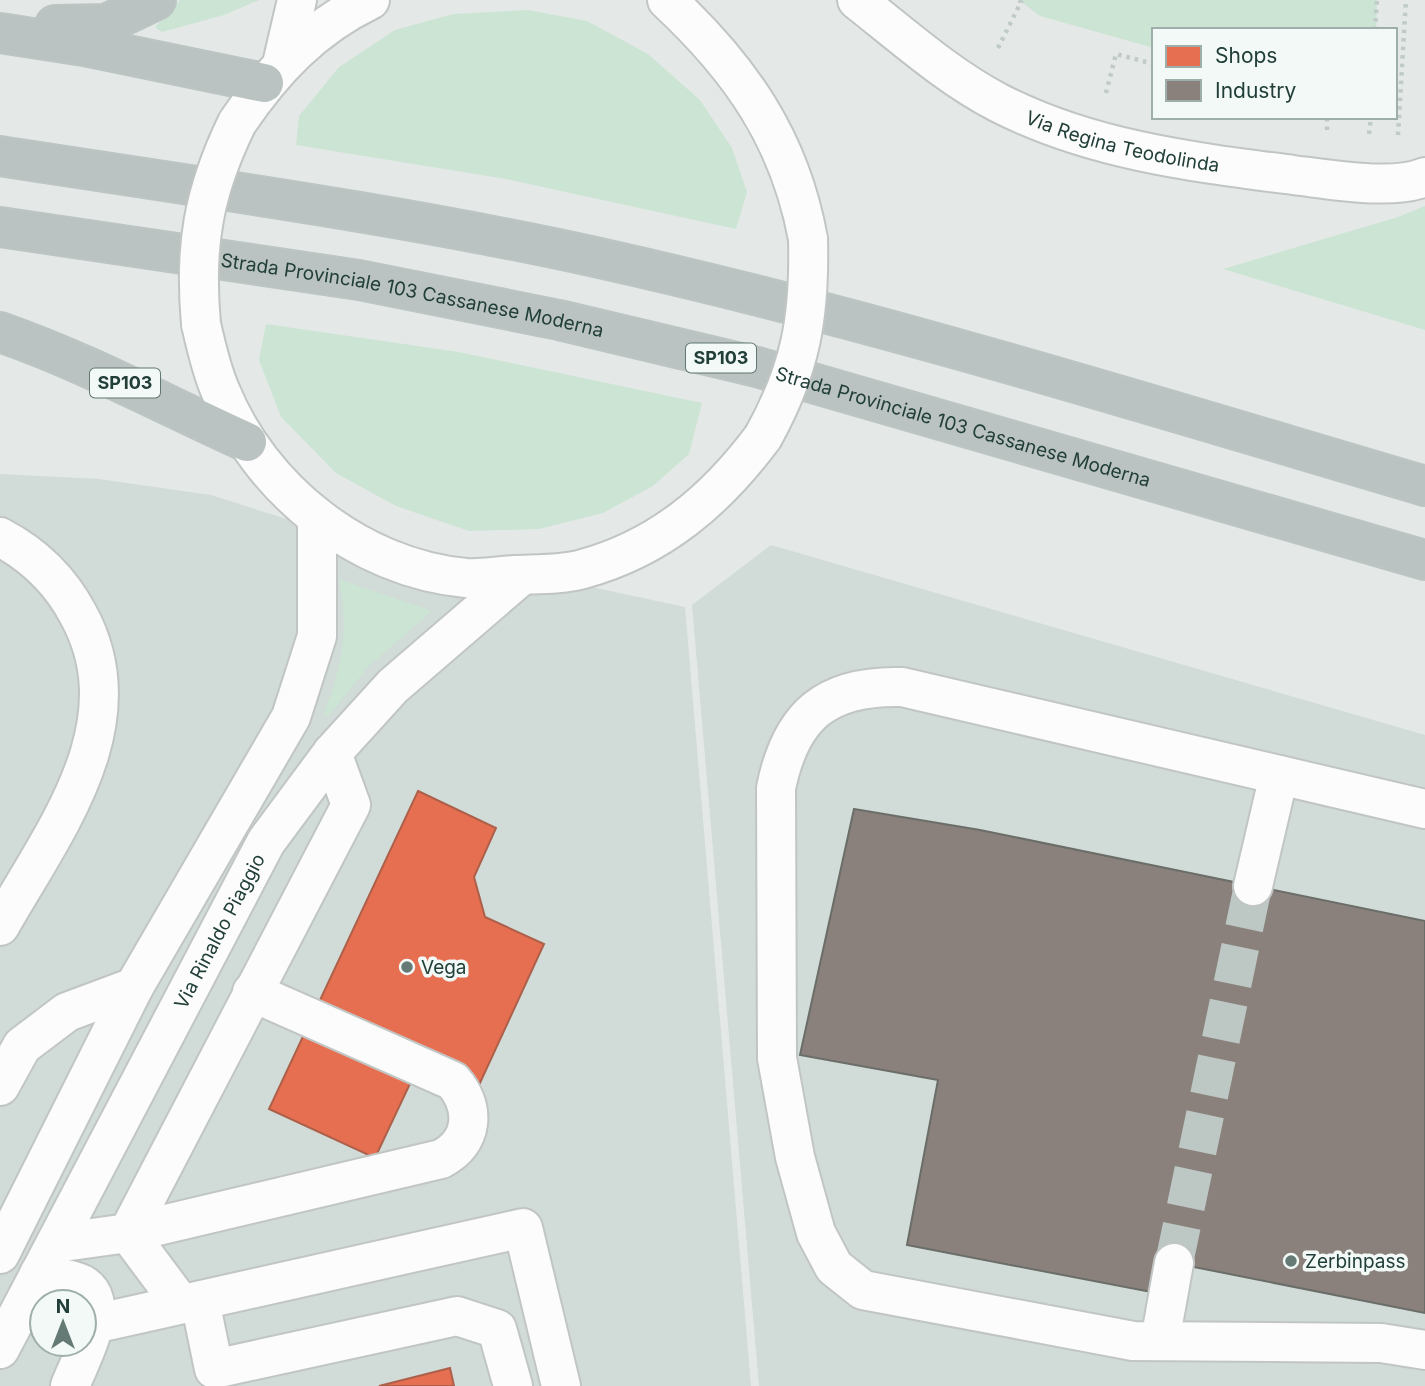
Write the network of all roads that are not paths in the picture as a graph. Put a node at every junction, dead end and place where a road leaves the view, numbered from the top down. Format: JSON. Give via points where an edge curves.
{"nodes":[{"id":1,"x":156,"y":0,"type":"edge"},
{"id":2,"x":297,"y":0,"type":"edge"},
{"id":3,"x":370,"y":0,"type":"edge"},
{"id":4,"x":636,"y":0,"type":"edge"},
{"id":5,"x":857,"y":0,"type":"edge"},
{"id":6,"x":679,"y":11,"type":"edge"},
{"id":7,"x":0,"y":27,"type":"edge"},
{"id":8,"x":0,"y":33,"type":"edge"},
{"id":9,"x":273,"y":73,"type":"junction"},
{"id":10,"x":0,"y":156,"type":"edge"},
{"id":11,"x":1410,"y":180,"type":"edge"},
{"id":12,"x":0,"y":227,"type":"edge"},
{"id":13,"x":0,"y":332,"type":"edge"},
{"id":14,"x":247,"y":442,"type":"junction"},
{"id":15,"x":1425,"y":486,"type":"edge"},
{"id":16,"x":317,"y":519,"type":"junction"},
{"id":17,"x":0,"y":537,"type":"edge"},
{"id":18,"x":1425,"y":560,"type":"edge"},
{"id":19,"x":522,"y":575,"type":"junction"},
{"id":20,"x":332,"y":753,"type":"junction"},
{"id":21,"x":1279,"y":775,"type":"junction"},
{"id":22,"x":1425,"y":809,"type":"edge"},
{"id":23,"x":1253,"y":886,"type":"tunnel mouth"},
{"id":24,"x":0,"y":926,"type":"edge"},
{"id":25,"x":134,"y":987,"type":"junction"},
{"id":26,"x":252,"y":992,"type":"junction"},
{"id":27,"x":0,"y":1086,"type":"edge"},
{"id":28,"x":128,"y":1233,"type":"junction"},
{"id":29,"x":0,"y":1254,"type":"edge"},
{"id":30,"x":47,"y":1259,"type":"junction"},
{"id":31,"x":1174,"y":1263,"type":"tunnel mouth"},
{"id":32,"x":85,"y":1288,"type":"edge"},
{"id":33,"x":190,"y":1303,"type":"junction"},
{"id":34,"x":98,"y":1323,"type":"edge"},
{"id":35,"x":1160,"y":1341,"type":"junction"},
{"id":36,"x":0,"y":1349,"type":"edge"},
{"id":37,"x":1425,"y":1350,"type":"edge"},
{"id":38,"x":81,"y":1358,"type":"edge"},
{"id":39,"x":70,"y":1386,"type":"edge"},
{"id":40,"x":513,"y":1386,"type":"edge"},
{"id":41,"x":561,"y":1386,"type":"edge"}],
"edges":[{"from":1,"to":7,"type":"highway","via":[[106,24]]},
{"from":2,"to":9,"type":"street"},
{"from":3,"to":9,"type":"street","via":[[324,27]]},
{"from":4,"to":6,"type":"street"},
{"from":5,"to":11,"type":"street","name":"Via Regina Teodolinda","via":[[946,70],[1045,125],[1189,161],[1339,180]]},
{"from":6,"to":19,"type":"street","bridge":true,"via":[[748,92],[771,125],[793,173],[808,239],[809,292],[789,386],[763,437],[733,477],[668,532],[629,553],[580,570]]},
{"from":8,"to":9,"type":"highway"},
{"from":9,"to":14,"type":"street","bridge":true,"via":[[237,123],[218,162],[200,230],[197,281],[201,324],[220,391]]},
{"from":10,"to":15,"type":"highway","via":[[291,201],[594,257],[821,312]]},
{"from":12,"to":18,"type":"highway","name":"Strada Provinciale 103 Cassanese Moderna","number":"SP103","via":[[359,280],[757,366]]},
{"from":13,"to":14,"type":"highway","number":"SP103","via":[[142,390]]},
{"from":14,"to":16,"type":"street"},
{"from":16,"to":19,"type":"street","via":[[366,547],[416,567],[467,578]]},
{"from":16,"to":25,"type":"street","via":[[317,636],[291,718]]},
{"from":17,"to":24,"type":"street","via":[[39,563],[72,602],[95,654],[100,703],[98,729],[84,773]]},
{"from":19,"to":20,"type":"street","name":"Via Rinaldo Piaggio","via":[[393,686]]},
{"from":20,"to":26,"type":"street","via":[[351,805]]},
{"from":20,"to":30,"type":"street","name":"Via Rinaldo Piaggio","via":[[266,842]]},
{"from":21,"to":22,"type":"street"},
{"from":21,"to":23,"type":"street"},
{"from":21,"to":35,"type":"street","via":[[902,687],[872,686],[842,693],[816,709],[796,729],[778,777],[777,1058],[795,1157],[816,1233],[834,1268],[863,1290],[1133,1341]]},
{"from":25,"to":27,"type":"street","via":[[67,1012],[22,1046]]},
{"from":25,"to":29,"type":"street"},
{"from":26,"to":28,"type":"street"},
{"from":26,"to":28,"type":"street","via":[[453,1081],[468,1105],[466,1134],[460,1145],[441,1159]]},
{"from":28,"to":30,"type":"street"},
{"from":28,"to":33,"type":"street"},
{"from":30,"to":32,"type":"street"},
{"from":30,"to":36,"type":"street","name":"Via Rinaldo Piaggio"},
{"from":31,"to":35,"type":"street"},
{"from":33,"to":34,"type":"street"},
{"from":33,"to":40,"type":"street","via":[[214,1369],[457,1316],[497,1329]]},
{"from":33,"to":41,"type":"street","via":[[523,1228]]},
{"from":35,"to":37,"type":"street","via":[[1381,1343]]},
{"from":38,"to":39,"type":"street"}]}
